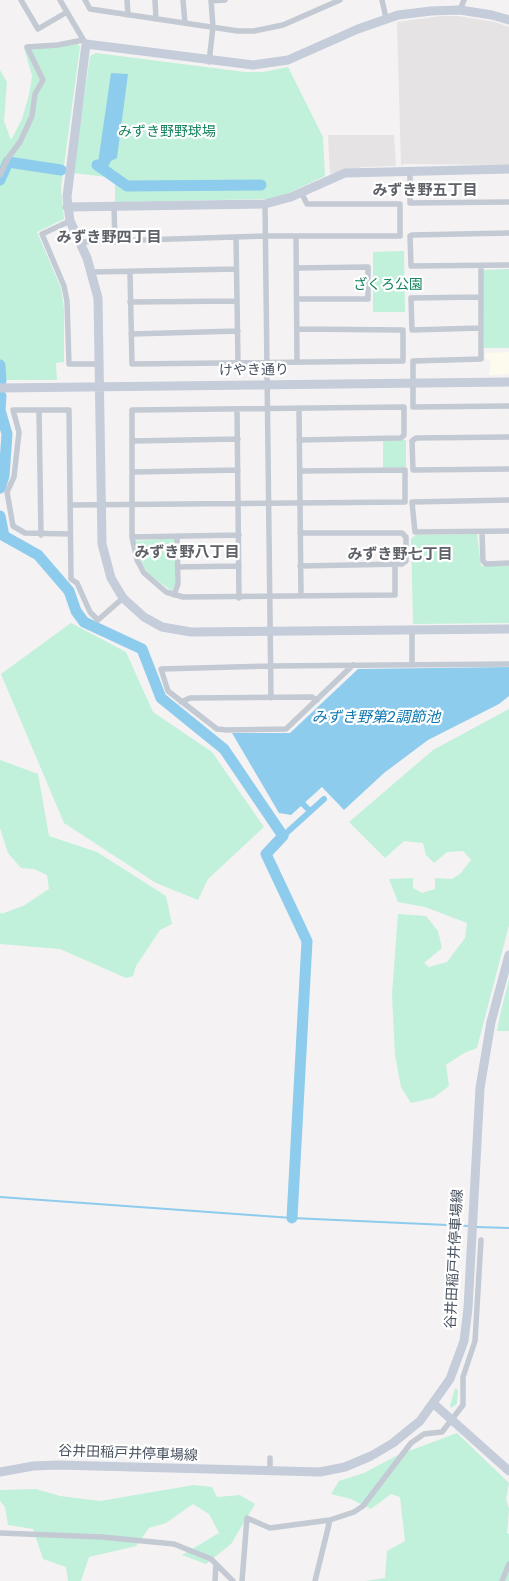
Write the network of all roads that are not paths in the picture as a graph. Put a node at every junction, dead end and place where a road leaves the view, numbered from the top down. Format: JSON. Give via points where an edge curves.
{"nodes":[{"id":1,"x":21,"y":0,"type":"edge"},
{"id":2,"x":60,"y":0,"type":"edge"},
{"id":3,"x":85,"y":0,"type":"edge"},
{"id":4,"x":127,"y":0,"type":"edge"},
{"id":5,"x":155,"y":0,"type":"edge"},
{"id":6,"x":183,"y":0,"type":"edge"},
{"id":7,"x":226,"y":0,"type":"edge"},
{"id":8,"x":340,"y":0,"type":"edge"},
{"id":9,"x":382,"y":0,"type":"edge"},
{"id":10,"x":464,"y":0,"type":"edge"},
{"id":11,"x":211,"y":1,"type":"edge"},
{"id":12,"x":460,"y":10,"type":"junction"},
{"id":13,"x":67,"y":12,"type":"junction"},
{"id":14,"x":128,"y":15,"type":"junction"},
{"id":15,"x":386,"y":18,"type":"junction"},
{"id":16,"x":156,"y":19,"type":"junction"},
{"id":17,"x":509,"y":20,"type":"edge"},
{"id":18,"x":185,"y":23,"type":"junction"},
{"id":19,"x":213,"y":27,"type":"junction"},
{"id":20,"x":85,"y":42,"type":"junction"},
{"id":21,"x":209,"y":62,"type":"junction"},
{"id":22,"x":509,"y":168,"type":"edge"},
{"id":23,"x":410,"y":170,"type":"junction"},
{"id":24,"x":0,"y":175,"type":"edge"},
{"id":25,"x":301,"y":192,"type":"junction"},
{"id":26,"x":509,"y":202,"type":"edge"},
{"id":27,"x":265,"y":204,"type":"junction"},
{"id":28,"x":114,"y":206,"type":"junction"},
{"id":29,"x":67,"y":207,"type":"junction"},
{"id":30,"x":70,"y":221,"type":"junction"},
{"id":31,"x":509,"y":233,"type":"edge"},
{"id":32,"x":266,"y":236,"type":"junction"},
{"id":33,"x":296,"y":236,"type":"junction"},
{"id":34,"x":236,"y":237,"type":"junction"},
{"id":35,"x":80,"y":242,"type":"junction"},
{"id":36,"x":115,"y":242,"type":"junction"},
{"id":37,"x":509,"y":265,"type":"edge"},
{"id":38,"x":482,"y":266,"type":"junction"},
{"id":39,"x":236,"y":268,"type":"junction"},
{"id":40,"x":296,"y":268,"type":"junction"},
{"id":41,"x":92,"y":272,"type":"junction"},
{"id":42,"x":130,"y":272,"type":"junction"},
{"id":43,"x":481,"y":296,"type":"junction"},
{"id":44,"x":297,"y":299,"type":"junction"},
{"id":45,"x":237,"y":301,"type":"junction"},
{"id":46,"x":130,"y":302,"type":"junction"},
{"id":47,"x":481,"y":328,"type":"junction"},
{"id":48,"x":298,"y":330,"type":"junction"},
{"id":49,"x":238,"y":331,"type":"junction"},
{"id":50,"x":131,"y":334,"type":"junction"},
{"id":51,"x":267,"y":362,"type":"junction"},
{"id":52,"x":297,"y":362,"type":"junction"},
{"id":53,"x":238,"y":363,"type":"junction"},
{"id":54,"x":100,"y":364,"type":"junction"},
{"id":55,"x":509,"y":382,"type":"edge"},
{"id":56,"x":413,"y":384,"type":"junction"},
{"id":57,"x":268,"y":385,"type":"junction"},
{"id":58,"x":100,"y":387,"type":"junction"},
{"id":59,"x":0,"y":388,"type":"edge"},
{"id":60,"x":509,"y":406,"type":"edge"},
{"id":61,"x":268,"y":408,"type":"junction"},
{"id":62,"x":299,"y":408,"type":"junction"},
{"id":63,"x":237,"y":409,"type":"junction"},
{"id":64,"x":39,"y":410,"type":"junction"},
{"id":65,"x":509,"y":437,"type":"edge"},
{"id":66,"x":238,"y":439,"type":"junction"},
{"id":67,"x":299,"y":440,"type":"junction"},
{"id":68,"x":133,"y":441,"type":"junction"},
{"id":69,"x":509,"y":469,"type":"edge"},
{"id":70,"x":238,"y":470,"type":"junction"},
{"id":71,"x":300,"y":471,"type":"junction"},
{"id":72,"x":133,"y":472,"type":"junction"},
{"id":73,"x":509,"y":500,"type":"edge"},
{"id":74,"x":300,"y":502,"type":"junction"},
{"id":75,"x":134,"y":503,"type":"junction"},
{"id":76,"x":238,"y":503,"type":"junction"},
{"id":77,"x":269,"y":503,"type":"junction"},
{"id":78,"x":102,"y":504,"type":"junction"},
{"id":79,"x":70,"y":505,"type":"junction"},
{"id":80,"x":509,"y":531,"type":"edge"},
{"id":81,"x":482,"y":532,"type":"junction"},
{"id":82,"x":70,"y":534,"type":"junction"},
{"id":83,"x":300,"y":534,"type":"junction"},
{"id":84,"x":41,"y":535,"type":"junction"},
{"id":85,"x":238,"y":535,"type":"junction"},
{"id":86,"x":177,"y":536,"type":"junction"},
{"id":87,"x":132,"y":537,"type":"junction"},
{"id":88,"x":509,"y":563,"type":"edge"},
{"id":89,"x":395,"y":564,"type":"junction"},
{"id":90,"x":239,"y":566,"type":"junction"},
{"id":91,"x":300,"y":566,"type":"junction"},
{"id":92,"x":178,"y":567,"type":"junction"},
{"id":93,"x":174,"y":594,"type":"junction"},
{"id":94,"x":301,"y":596,"type":"junction"},
{"id":95,"x":270,"y":597,"type":"junction"},
{"id":96,"x":123,"y":598,"type":"junction"},
{"id":97,"x":239,"y":598,"type":"junction"},
{"id":98,"x":509,"y":629,"type":"edge"},
{"id":99,"x":412,"y":630,"type":"junction"},
{"id":100,"x":271,"y":631,"type":"junction"},
{"id":101,"x":509,"y":664,"type":"edge"},
{"id":102,"x":353,"y":665,"type":"junction"},
{"id":103,"x":412,"y":665,"type":"junction"},
{"id":104,"x":270,"y":666,"type":"junction"},
{"id":105,"x":271,"y":698,"type":"junction"},
{"id":106,"x":317,"y":700,"type":"junction"},
{"id":107,"x":182,"y":702,"type":"junction"},
{"id":108,"x":509,"y":956,"type":"edge"},
{"id":109,"x":481,"y":1240,"type":"dead end"},
{"id":110,"x":434,"y":1404,"type":"junction"},
{"id":111,"x":452,"y":1420,"type":"junction"},
{"id":112,"x":270,"y":1458,"type":"dead end"},
{"id":113,"x":509,"y":1471,"type":"edge"},
{"id":114,"x":0,"y":1472,"type":"edge"},
{"id":115,"x":270,"y":1472,"type":"junction"},
{"id":116,"x":330,"y":1520,"type":"junction"},
{"id":117,"x":0,"y":1533,"type":"edge"},
{"id":118,"x":216,"y":1564,"type":"junction"},
{"id":119,"x":509,"y":1564,"type":"edge"},
{"id":120,"x":215,"y":1581,"type":"edge"},
{"id":121,"x":233,"y":1581,"type":"edge"},
{"id":122,"x":242,"y":1581,"type":"edge"},
{"id":123,"x":315,"y":1581,"type":"edge"},
{"id":124,"x":502,"y":1581,"type":"edge"}],
"edges":[{"from":1,"to":13,"type":"street","via":[[38,29]]},
{"from":2,"to":13,"type":"street"},
{"from":3,"to":14,"type":"street","via":[[90,9]]},
{"from":4,"to":14,"type":"street"},
{"from":5,"to":16,"type":"street"},
{"from":6,"to":18,"type":"street"},
{"from":7,"to":11,"type":"street"},
{"from":8,"to":19,"type":"street","via":[[270,29],[238,31]]},
{"from":9,"to":15,"type":"street"},
{"from":10,"to":12,"type":"street"},
{"from":11,"to":19,"type":"street"},
{"from":12,"to":15,"type":"street"},
{"from":12,"to":17,"type":"street"},
{"from":13,"to":20,"type":"street"},
{"from":14,"to":16,"type":"street"},
{"from":15,"to":21,"type":"street","via":[[276,63]]},
{"from":16,"to":18,"type":"street"},
{"from":18,"to":19,"type":"street"},
{"from":19,"to":21,"type":"street"},
{"from":20,"to":21,"type":"street"},
{"from":20,"to":24,"type":"street","via":[[26,47],[43,80],[35,94],[32,116]]},
{"from":20,"to":29,"type":"street"},
{"from":22,"to":23,"type":"street"},
{"from":23,"to":25,"type":"street","via":[[345,173]]},
{"from":23,"to":26,"type":"street","via":[[410,203]]},
{"from":25,"to":27,"type":"street"},
{"from":25,"to":33,"type":"street","via":[[307,204],[400,204],[400,236]]},
{"from":27,"to":28,"type":"street"},
{"from":27,"to":32,"type":"street"},
{"from":28,"to":29,"type":"street"},
{"from":28,"to":36,"type":"street"},
{"from":29,"to":30,"type":"street"},
{"from":30,"to":35,"type":"street"},
{"from":30,"to":54,"type":"street","via":[[42,234],[64,286],[69,364]]},
{"from":31,"to":38,"type":"street","via":[[410,236],[410,266]]},
{"from":32,"to":33,"type":"street"},
{"from":32,"to":34,"type":"street"},
{"from":32,"to":51,"type":"street"},
{"from":33,"to":40,"type":"street"},
{"from":34,"to":36,"type":"street"},
{"from":34,"to":39,"type":"street"},
{"from":35,"to":36,"type":"street"},
{"from":35,"to":41,"type":"street"},
{"from":37,"to":38,"type":"street"},
{"from":38,"to":43,"type":"street"},
{"from":39,"to":42,"type":"street"},
{"from":39,"to":45,"type":"street"},
{"from":40,"to":44,"type":"street"},
{"from":40,"to":44,"type":"street","via":[[368,267],[368,299]]},
{"from":41,"to":42,"type":"street"},
{"from":41,"to":54,"type":"street","via":[[98,298]]},
{"from":42,"to":46,"type":"street"},
{"from":43,"to":47,"type":"street"},
{"from":43,"to":47,"type":"street","via":[[411,298],[412,330]]},
{"from":44,"to":48,"type":"street"},
{"from":45,"to":46,"type":"street"},
{"from":45,"to":49,"type":"street"},
{"from":46,"to":50,"type":"street"},
{"from":47,"to":56,"type":"street","via":[[481,359],[413,361]]},
{"from":48,"to":52,"type":"street"},
{"from":48,"to":52,"type":"street","via":[[403,330],[403,361]]},
{"from":49,"to":50,"type":"street"},
{"from":49,"to":53,"type":"street"},
{"from":50,"to":53,"type":"street","via":[[132,364]]},
{"from":51,"to":52,"type":"street"},
{"from":51,"to":53,"type":"street"},
{"from":51,"to":57,"type":"street"},
{"from":54,"to":58,"type":"street"},
{"from":55,"to":56,"type":"street","name":"けやき通り"},
{"from":56,"to":57,"type":"street","name":"けやき通り"},
{"from":56,"to":60,"type":"street","via":[[413,407]]},
{"from":57,"to":58,"type":"street","name":"けやき通り"},
{"from":57,"to":61,"type":"street"},
{"from":58,"to":59,"type":"street","name":"けやき通り"},
{"from":58,"to":78,"type":"street"},
{"from":61,"to":62,"type":"street"},
{"from":61,"to":63,"type":"street"},
{"from":61,"to":77,"type":"street"},
{"from":62,"to":67,"type":"street"},
{"from":62,"to":67,"type":"street","via":[[404,407],[404,435],[401,438]]},
{"from":63,"to":66,"type":"street"},
{"from":63,"to":68,"type":"street","via":[[132,410]]},
{"from":64,"to":79,"type":"street","via":[[69,410]]},
{"from":64,"to":84,"type":"street"},
{"from":64,"to":84,"type":"street","via":[[13,410],[19,432],[14,477],[7,492],[13,526],[24,533]]},
{"from":65,"to":69,"type":"street","via":[[416,438],[412,441],[412,470]]},
{"from":66,"to":68,"type":"street"},
{"from":66,"to":70,"type":"street"},
{"from":67,"to":71,"type":"street"},
{"from":68,"to":72,"type":"street"},
{"from":70,"to":72,"type":"street"},
{"from":70,"to":76,"type":"street"},
{"from":71,"to":74,"type":"street"},
{"from":71,"to":74,"type":"street","via":[[405,470],[405,502]]},
{"from":72,"to":75,"type":"street"},
{"from":73,"to":81,"type":"street","via":[[412,502],[415,532]]},
{"from":74,"to":77,"type":"street"},
{"from":74,"to":83,"type":"street"},
{"from":75,"to":76,"type":"street"},
{"from":75,"to":78,"type":"street"},
{"from":75,"to":87,"type":"street"},
{"from":76,"to":77,"type":"street"},
{"from":76,"to":85,"type":"street"},
{"from":77,"to":95,"type":"street"},
{"from":78,"to":79,"type":"street"},
{"from":78,"to":96,"type":"street","via":[[104,556],[111,578]]},
{"from":79,"to":82,"type":"street"},
{"from":80,"to":81,"type":"street"},
{"from":81,"to":88,"type":"street","via":[[483,561],[486,564]]},
{"from":82,"to":84,"type":"street"},
{"from":82,"to":96,"type":"street","via":[[71,578],[77,583],[90,612],[98,620]]},
{"from":83,"to":89,"type":"street","via":[[402,533],[406,537],[406,561]]},
{"from":83,"to":91,"type":"street"},
{"from":85,"to":86,"type":"street"},
{"from":85,"to":90,"type":"street"},
{"from":86,"to":87,"type":"street"},
{"from":86,"to":92,"type":"street"},
{"from":87,"to":93,"type":"street","via":[[137,560],[144,573],[154,584]]},
{"from":89,"to":91,"type":"street"},
{"from":89,"to":94,"type":"street","via":[[395,595]]},
{"from":90,"to":92,"type":"street"},
{"from":90,"to":97,"type":"street"},
{"from":91,"to":94,"type":"street"},
{"from":92,"to":93,"type":"street"},
{"from":93,"to":97,"type":"street"},
{"from":94,"to":95,"type":"street"},
{"from":95,"to":97,"type":"street"},
{"from":95,"to":100,"type":"street"},
{"from":96,"to":100,"type":"street","via":[[162,627],[191,632]]},
{"from":98,"to":99,"type":"street"},
{"from":99,"to":100,"type":"street"},
{"from":99,"to":103,"type":"street"},
{"from":100,"to":104,"type":"street"},
{"from":101,"to":103,"type":"street"},
{"from":102,"to":103,"type":"street"},
{"from":102,"to":104,"type":"street"},
{"from":102,"to":106,"type":"street"},
{"from":104,"to":105,"type":"street"},
{"from":104,"to":107,"type":"street","via":[[161,669],[168,692]]},
{"from":105,"to":106,"type":"street","via":[[312,697]]},
{"from":105,"to":107,"type":"street","via":[[190,698]]},
{"from":106,"to":107,"type":"street","via":[[286,729],[227,730],[218,729]]},
{"from":108,"to":110,"type":"street","name":"谷井田稲戸井停車場線","via":[[484,1061],[474,1170],[466,1328],[450,1378]]},
{"from":109,"to":111,"type":"street","via":[[475,1341],[464,1376],[463,1405]]},
{"from":110,"to":111,"type":"street"},
{"from":110,"to":115,"type":"street","name":"谷井田稲戸井停車場線","via":[[403,1436],[360,1461],[320,1472]]},
{"from":111,"to":113,"type":"street"},
{"from":111,"to":116,"type":"street","via":[[442,1432],[424,1434],[411,1443],[362,1506]]},
{"from":112,"to":115,"type":"street"},
{"from":114,"to":115,"type":"street","name":"谷井田稲戸井停車場線","via":[[58,1465]]},
{"from":116,"to":122,"type":"street","via":[[270,1528],[247,1518]]},
{"from":116,"to":123,"type":"street"},
{"from":117,"to":118,"type":"street","via":[[102,1536],[174,1544]]},
{"from":118,"to":120,"type":"street"},
{"from":118,"to":121,"type":"street"},
{"from":119,"to":124,"type":"street"}]}
